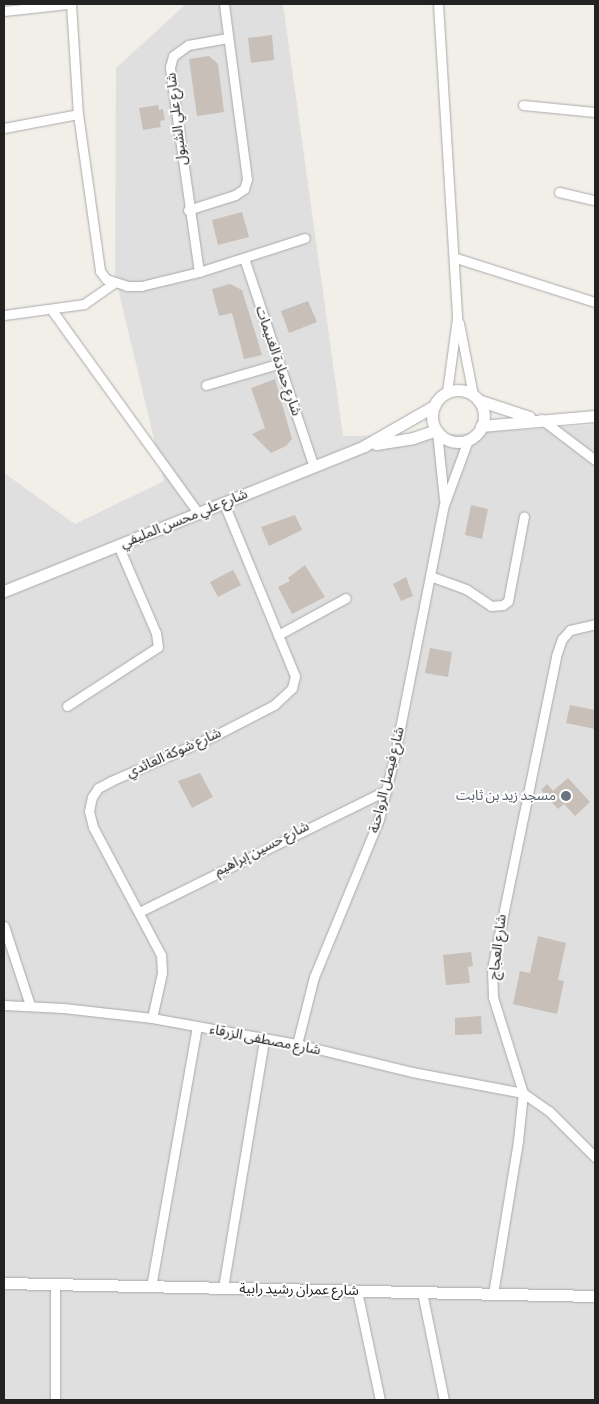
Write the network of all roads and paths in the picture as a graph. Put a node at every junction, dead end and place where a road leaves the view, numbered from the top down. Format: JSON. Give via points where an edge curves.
{"nodes":[{"id":1,"x":69,"y":4,"type":"edge"},
{"id":2,"x":224,"y":4,"type":"edge"},
{"id":3,"x":438,"y":4,"type":"edge"},
{"id":4,"x":4,"y":11,"type":"edge"},
{"id":5,"x":227,"y":38,"type":"junction"},
{"id":6,"x":523,"y":104,"type":"dead end"},
{"id":7,"x":595,"y":112,"type":"edge"},
{"id":8,"x":78,"y":114,"type":"junction"},
{"id":9,"x":4,"y":128,"type":"edge"},
{"id":10,"x":558,"y":192,"type":"dead end"},
{"id":11,"x":595,"y":200,"type":"edge"},
{"id":12,"x":188,"y":210,"type":"junction"},
{"id":13,"x":304,"y":238,"type":"dead end"},
{"id":14,"x":244,"y":258,"type":"junction"},
{"id":15,"x":456,"y":258,"type":"junction"},
{"id":16,"x":199,"y":272,"type":"junction"},
{"id":17,"x":114,"y":284,"type":"junction"},
{"id":18,"x":595,"y":302,"type":"edge"},
{"id":19,"x":51,"y":309,"type":"junction"},
{"id":20,"x":4,"y":315,"type":"edge"},
{"id":21,"x":457,"y":318,"type":"junction"},
{"id":22,"x":278,"y":364,"type":"junction"},
{"id":23,"x":206,"y":385,"type":"dead end"},
{"id":24,"x":447,"y":392,"type":"junction"},
{"id":25,"x":475,"y":398,"type":"junction"},
{"id":26,"x":434,"y":406,"type":"junction"},
{"id":27,"x":595,"y":416,"type":"edge"},
{"id":28,"x":538,"y":419,"type":"junction"},
{"id":29,"x":481,"y":426,"type":"junction"},
{"id":30,"x":436,"y":431,"type":"junction"},
{"id":31,"x":468,"y":440,"type":"junction"},
{"id":32,"x":364,"y":446,"type":"junction"},
{"id":33,"x":595,"y":460,"type":"edge"},
{"id":34,"x":313,"y":464,"type":"junction"},
{"id":35,"x":224,"y":504,"type":"junction"},
{"id":36,"x":444,"y":505,"type":"junction"},
{"id":37,"x":200,"y":514,"type":"junction"},
{"id":38,"x":524,"y":516,"type":"dead end"},
{"id":39,"x":118,"y":545,"type":"junction"},
{"id":40,"x":430,"y":576,"type":"junction"},
{"id":41,"x":4,"y":591,"type":"edge"},
{"id":42,"x":346,"y":598,"type":"dead end"},
{"id":43,"x":595,"y":624,"type":"edge"},
{"id":44,"x":278,"y":635,"type":"junction"},
{"id":45,"x":66,"y":706,"type":"dead end"},
{"id":46,"x":387,"y":790,"type":"junction"},
{"id":47,"x":139,"y":912,"type":"junction"},
{"id":48,"x":4,"y":926,"type":"edge"},
{"id":49,"x":4,"y":1005,"type":"edge"},
{"id":50,"x":30,"y":1005,"type":"junction"},
{"id":51,"x":152,"y":1018,"type":"junction"},
{"id":52,"x":197,"y":1027,"type":"junction"},
{"id":53,"x":264,"y":1039,"type":"junction"},
{"id":54,"x":296,"y":1044,"type":"junction"},
{"id":55,"x":523,"y":1093,"type":"junction"},
{"id":56,"x":595,"y":1157,"type":"edge"},
{"id":57,"x":4,"y":1283,"type":"edge"},
{"id":58,"x":55,"y":1285,"type":"junction"},
{"id":59,"x":151,"y":1287,"type":"junction"},
{"id":60,"x":223,"y":1288,"type":"junction"},
{"id":61,"x":357,"y":1291,"type":"junction"},
{"id":62,"x":422,"y":1292,"type":"junction"},
{"id":63,"x":493,"y":1294,"type":"junction"},
{"id":64,"x":595,"y":1296,"type":"edge"},
{"id":65,"x":55,"y":1400,"type":"edge"},
{"id":66,"x":380,"y":1400,"type":"edge"},
{"id":67,"x":444,"y":1400,"type":"edge"}],
"edges":[{"from":1,"to":4,"type":"street"},
{"from":1,"to":8,"type":"street"},
{"from":2,"to":5,"type":"street"},
{"from":3,"to":15,"type":"street"},
{"from":5,"to":12,"type":"street","via":[[247,179],[244,189],[235,196]]},
{"from":5,"to":12,"type":"street","name":"شارع علي الشبول","via":[[188,45],[173,56],[170,67]]},
{"from":6,"to":7,"type":"street"},
{"from":8,"to":9,"type":"street"},
{"from":8,"to":17,"type":"street","via":[[100,271]]},
{"from":10,"to":11,"type":"street"},
{"from":12,"to":16,"type":"street","name":"شارع علي الشبول"},
{"from":13,"to":14,"type":"street"},
{"from":14,"to":16,"type":"street"},
{"from":14,"to":22,"type":"street","name":"شارع حمادة الغنيمات"},
{"from":15,"to":18,"type":"street"},
{"from":15,"to":21,"type":"street"},
{"from":16,"to":17,"type":"street","via":[[141,286]]},
{"from":17,"to":19,"type":"street","via":[[84,304]]},
{"from":19,"to":20,"type":"street"},
{"from":19,"to":37,"type":"street"},
{"from":21,"to":24,"type":"street"},
{"from":21,"to":25,"type":"street"},
{"from":22,"to":23,"type":"street"},
{"from":22,"to":34,"type":"street","name":"شارع حمادة الغنيمات"},
{"from":24,"to":25,"type":"street","via":[[461,390]]},
{"from":24,"to":26,"type":"street"},
{"from":25,"to":28,"type":"street"},
{"from":25,"to":29,"type":"street","via":[[483,412]]},
{"from":26,"to":30,"type":"street","via":[[432,418]]},
{"from":26,"to":32,"type":"street","name":"شارع علي محسن المليفي"},
{"from":27,"to":28,"type":"street"},
{"from":28,"to":29,"type":"street"},
{"from":28,"to":33,"type":"street"},
{"from":29,"to":31,"type":"street"},
{"from":30,"to":31,"type":"street","via":[[448,440]]},
{"from":30,"to":32,"type":"street","name":"شارع علي محسن المليفي"},
{"from":30,"to":36,"type":"street","name":"شارع فيصل الرواحنة"},
{"from":31,"to":36,"type":"street","name":"شارع فيصل الرواحنة"},
{"from":32,"to":34,"type":"street","name":"شارع علي محسن المليفي"},
{"from":34,"to":35,"type":"street","name":"شارع علي محسن المليفي"},
{"from":35,"to":37,"type":"street","name":"شارع علي محسن المليفي"},
{"from":35,"to":44,"type":"street","name":"شارع شوكة العائدي"},
{"from":36,"to":40,"type":"street","name":"شارع فيصل الرواحنة"},
{"from":37,"to":39,"type":"street","name":"شارع علي محسن المليفي"},
{"from":38,"to":40,"type":"street","via":[[508,601],[503,606],[490,606],[466,589]]},
{"from":39,"to":41,"type":"street","name":"شارع علي محسن المليفي"},
{"from":39,"to":45,"type":"street","via":[[156,633],[158,648]]},
{"from":40,"to":46,"type":"street","name":"شارع فيصل الرواحنة"},
{"from":42,"to":44,"type":"street"},
{"from":43,"to":55,"type":"street","name":"شارع العجاج","via":[[570,630],[562,639],[556,656],[492,969],[493,997]]},
{"from":44,"to":47,"type":"street","name":"شارع شوكة العائدي","via":[[296,676],[292,688],[274,705],[214,736],[111,781],[98,788],[92,797],[89,811],[93,827]]},
{"from":46,"to":47,"type":"street","name":"شارع حسين إبراهيم"},
{"from":46,"to":54,"type":"street","name":"شارع فيصل الرواحنة","via":[[366,854],[307,996]]},
{"from":47,"to":51,"type":"street","name":"شارع شوكة العائدي","via":[[154,939],[162,964]]},
{"from":48,"to":50,"type":"street"},
{"from":49,"to":50,"type":"street","name":"شارع مصطفى الزرقاء"},
{"from":50,"to":51,"type":"street","name":"شارع مصطفى الزرقاء"},
{"from":51,"to":52,"type":"street","name":"شارع مصطفى الزرقاء"},
{"from":52,"to":53,"type":"street","name":"شارع مصطفى الزرقاء"},
{"from":52,"to":59,"type":"street"},
{"from":53,"to":54,"type":"street","name":"شارع مصطفى الزرقاء"},
{"from":53,"to":60,"type":"street"},
{"from":54,"to":55,"type":"street","name":"شارع مصطفى الزرقاء","via":[[412,1072]]},
{"from":55,"to":56,"type":"street","via":[[549,1112]]},
{"from":55,"to":63,"type":"street","name":"شارع العجاج"},
{"from":57,"to":58,"type":"street","name":"شارع عمران رشيد رابية"},
{"from":58,"to":59,"type":"street","name":"شارع عمران رشيد رابية"},
{"from":58,"to":65,"type":"street"},
{"from":59,"to":60,"type":"street","name":"شارع عمران رشيد رابية"},
{"from":60,"to":61,"type":"street","name":"شارع عمران رشيد رابية"},
{"from":61,"to":62,"type":"street","name":"شارع عمران رشيد رابية"},
{"from":61,"to":66,"type":"street"},
{"from":62,"to":63,"type":"street","name":"شارع عمران رشيد رابية"},
{"from":62,"to":67,"type":"street"},
{"from":63,"to":64,"type":"street","name":"شارع عمران رشيد رابية"}]}
